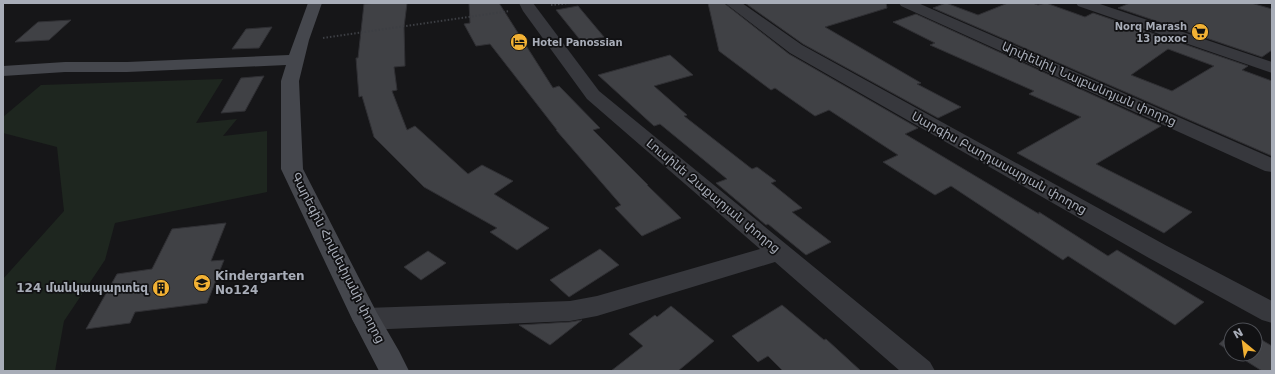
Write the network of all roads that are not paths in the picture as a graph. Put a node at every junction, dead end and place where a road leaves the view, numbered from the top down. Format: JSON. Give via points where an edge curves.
{"nodes":[{"id":1,"x":315,"y":3,"type":"edge"},
{"id":2,"x":526,"y":3,"type":"edge"},
{"id":3,"x":732,"y":3,"type":"edge"},
{"id":4,"x":906,"y":3,"type":"edge"},
{"id":5,"x":1083,"y":3,"type":"edge"},
{"id":6,"x":298,"y":50,"type":"junction"},
{"id":7,"x":1272,"y":68,"type":"edge"},
{"id":8,"x":3,"y":71,"type":"edge"},
{"id":9,"x":1272,"y":166,"type":"edge"},
{"id":10,"x":780,"y":252,"type":"junction"},
{"id":11,"x":1272,"y":313,"type":"edge"},
{"id":12,"x":366,"y":319,"type":"junction"},
{"id":13,"x":398,"y":367,"type":"edge"},
{"id":14,"x":920,"y":371,"type":"edge"}],
"edges":[{"from":1,"to":6,"type":"main road","name":"Գարեգին Հովսեփյանի փողոց"},
{"from":2,"to":10,"type":"street","name":"Լուսինե Զաքարյան փողոց","via":[[593,95]]},
{"from":3,"to":11,"type":"street","name":"Սարգիս Բաղդասարյան փողոց","via":[[796,49]]},
{"from":4,"to":9,"type":"street","name":"Արփենիկ Նալբանդյան փողոց"},
{"from":5,"to":7,"type":"street"},
{"from":6,"to":8,"type":"main road","via":[[127,67]]},
{"from":6,"to":12,"type":"main road","name":"Գարեգին Հովսեփյանի փողոց","via":[[290,81],[292,169]]},
{"from":10,"to":12,"type":"street","via":[[597,306],[570,311]]},
{"from":10,"to":14,"type":"street","name":"Լուսինե Զաքարյան փողոց"},
{"from":12,"to":13,"type":"main road","name":"Գարեգին Հովսեփյանի փողոց"}]}
